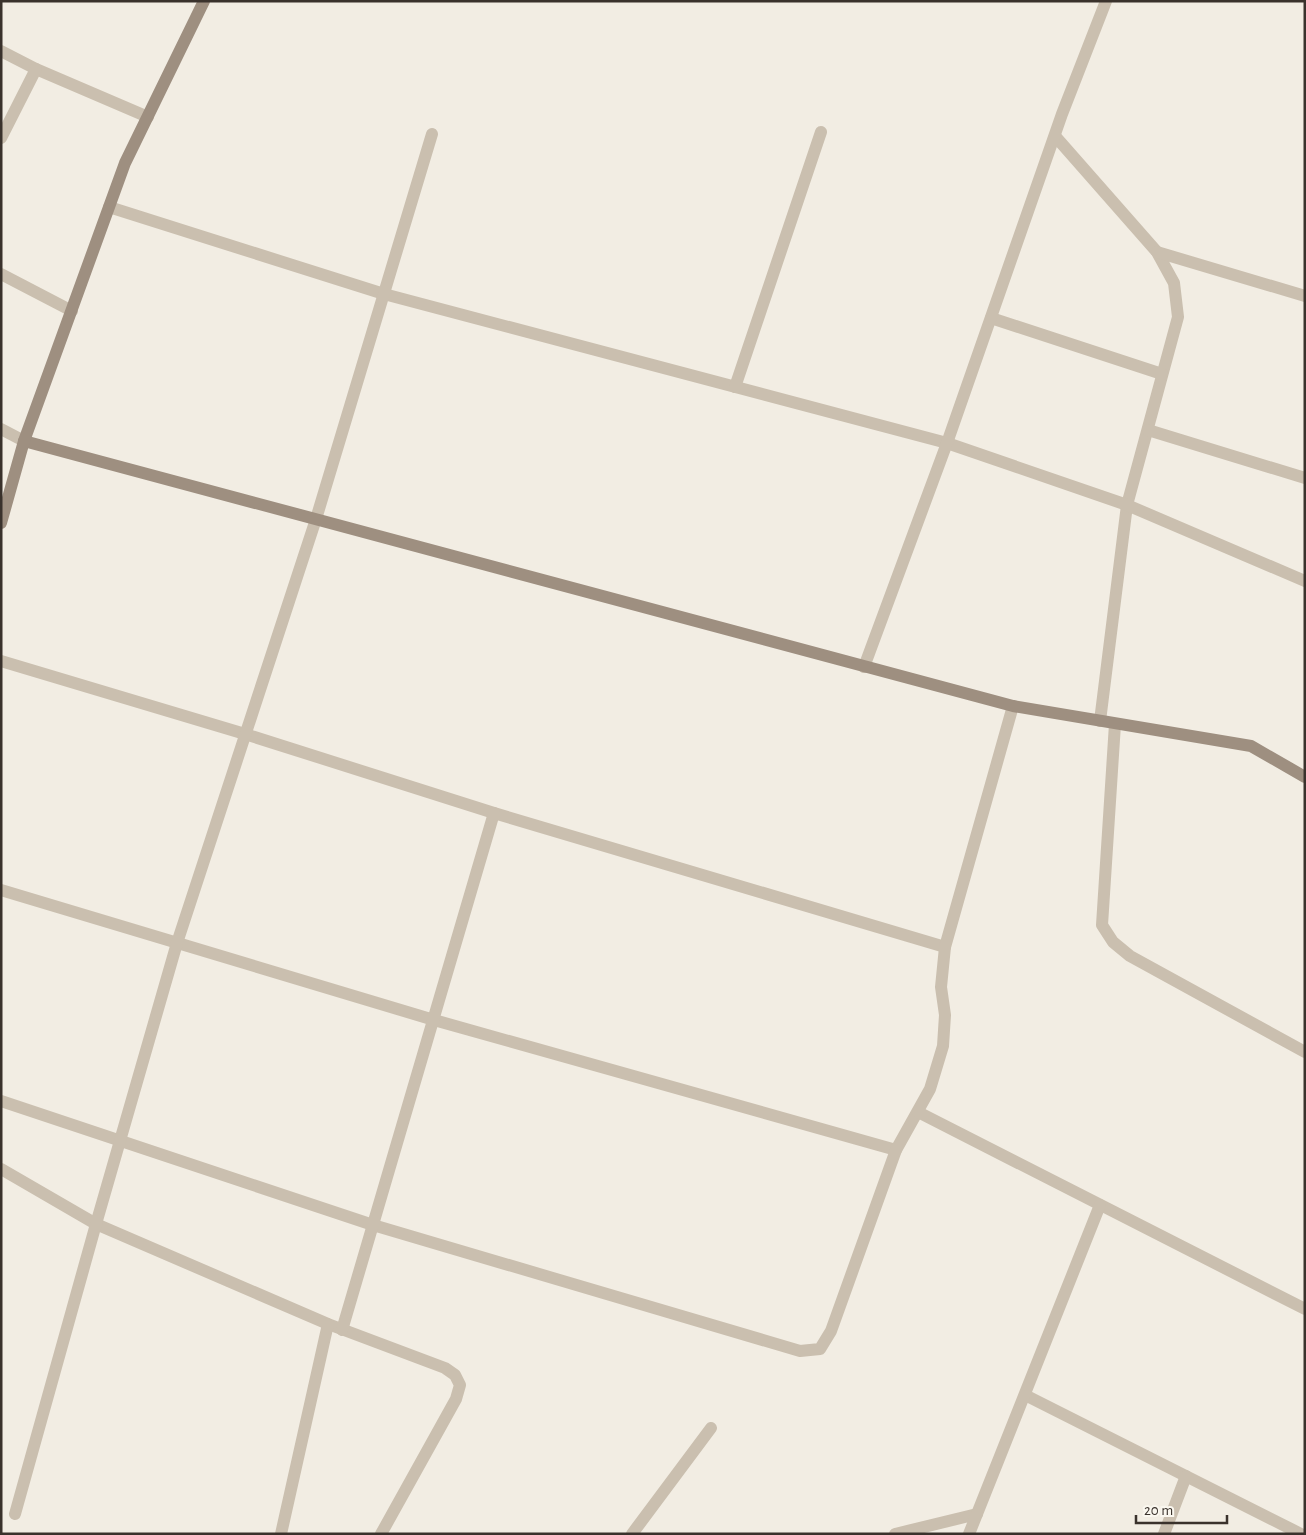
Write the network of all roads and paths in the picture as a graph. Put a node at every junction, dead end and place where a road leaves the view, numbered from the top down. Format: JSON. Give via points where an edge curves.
{"nodes":[{"id":1,"x":204,"y":1,"type":"edge"},
{"id":2,"x":1106,"y":1,"type":"edge"},
{"id":3,"x":1,"y":52,"type":"edge"},
{"id":4,"x":36,"y":69,"type":"junction"},
{"id":5,"x":148,"y":117,"type":"junction"},
{"id":6,"x":821,"y":132,"type":"dead end"},
{"id":7,"x":432,"y":134,"type":"dead end"},
{"id":8,"x":1055,"y":136,"type":"junction"},
{"id":9,"x":1,"y":138,"type":"edge"},
{"id":10,"x":110,"y":207,"type":"junction"},
{"id":11,"x":1157,"y":252,"type":"junction"},
{"id":12,"x":1,"y":274,"type":"edge"},
{"id":13,"x":384,"y":294,"type":"junction"},
{"id":14,"x":1305,"y":296,"type":"edge"},
{"id":15,"x":72,"y":310,"type":"junction"},
{"id":16,"x":991,"y":318,"type":"junction"},
{"id":17,"x":1162,"y":374,"type":"junction"},
{"id":18,"x":736,"y":387,"type":"junction"},
{"id":19,"x":1,"y":429,"type":"edge"},
{"id":20,"x":1148,"y":430,"type":"junction"},
{"id":21,"x":24,"y":441,"type":"junction"},
{"id":22,"x":947,"y":443,"type":"junction"},
{"id":23,"x":1305,"y":478,"type":"edge"},
{"id":24,"x":1127,"y":505,"type":"junction"},
{"id":25,"x":316,"y":519,"type":"junction"},
{"id":26,"x":1,"y":523,"type":"edge"},
{"id":27,"x":1305,"y":581,"type":"edge"},
{"id":28,"x":1,"y":661,"type":"edge"},
{"id":29,"x":864,"y":667,"type":"junction"},
{"id":30,"x":1013,"y":706,"type":"junction"},
{"id":31,"x":1100,"y":721,"type":"junction"},
{"id":32,"x":1115,"y":724,"type":"junction"},
{"id":33,"x":245,"y":734,"type":"junction"},
{"id":34,"x":1305,"y":777,"type":"edge"},
{"id":35,"x":494,"y":813,"type":"junction"},
{"id":36,"x":1,"y":890,"type":"edge"},
{"id":37,"x":178,"y":943,"type":"junction"},
{"id":38,"x":945,"y":947,"type":"junction"},
{"id":39,"x":434,"y":1020,"type":"junction"},
{"id":40,"x":1305,"y":1052,"type":"edge"},
{"id":41,"x":1,"y":1101,"type":"edge"},
{"id":42,"x":918,"y":1112,"type":"junction"},
{"id":43,"x":120,"y":1140,"type":"junction"},
{"id":44,"x":896,"y":1150,"type":"junction"},
{"id":45,"x":1,"y":1169,"type":"edge"},
{"id":46,"x":1100,"y":1205,"type":"junction"},
{"id":47,"x":96,"y":1224,"type":"junction"},
{"id":48,"x":373,"y":1225,"type":"junction"},
{"id":49,"x":1305,"y":1309,"type":"edge"},
{"id":50,"x":328,"y":1324,"type":"junction"},
{"id":51,"x":342,"y":1330,"type":"junction"},
{"id":52,"x":1025,"y":1395,"type":"junction"},
{"id":53,"x":711,"y":1428,"type":"dead end"},
{"id":54,"x":1186,"y":1476,"type":"junction"},
{"id":55,"x":15,"y":1514,"type":"dead end"},
{"id":56,"x":977,"y":1514,"type":"junction"},
{"id":57,"x":281,"y":1534,"type":"edge"},
{"id":58,"x":381,"y":1534,"type":"edge"},
{"id":59,"x":632,"y":1534,"type":"edge"},
{"id":60,"x":895,"y":1534,"type":"edge"},
{"id":61,"x":969,"y":1534,"type":"edge"},
{"id":62,"x":1164,"y":1534,"type":"edge"},
{"id":63,"x":1301,"y":1534,"type":"edge"}],
"edges":[{"from":1,"to":5,"type":"street"},
{"from":2,"to":8,"type":"street"},
{"from":3,"to":4,"type":"street"},
{"from":4,"to":5,"type":"street"},
{"from":4,"to":9,"type":"street"},
{"from":5,"to":10,"type":"street"},
{"from":6,"to":18,"type":"street"},
{"from":7,"to":13,"type":"street"},
{"from":8,"to":11,"type":"street"},
{"from":8,"to":16,"type":"street"},
{"from":10,"to":13,"type":"street"},
{"from":10,"to":15,"type":"street"},
{"from":11,"to":14,"type":"street"},
{"from":11,"to":17,"type":"street","via":[[1174,283],[1178,317]]},
{"from":12,"to":15,"type":"street"},
{"from":13,"to":18,"type":"street"},
{"from":13,"to":25,"type":"street"},
{"from":15,"to":21,"type":"street"},
{"from":16,"to":17,"type":"street"},
{"from":16,"to":22,"type":"street"},
{"from":17,"to":20,"type":"street"},
{"from":18,"to":22,"type":"street"},
{"from":19,"to":21,"type":"street"},
{"from":20,"to":23,"type":"street"},
{"from":20,"to":24,"type":"street"},
{"from":21,"to":25,"type":"street"},
{"from":21,"to":26,"type":"street"},
{"from":22,"to":24,"type":"street"},
{"from":22,"to":29,"type":"street"},
{"from":24,"to":27,"type":"street"},
{"from":24,"to":31,"type":"street"},
{"from":25,"to":29,"type":"street"},
{"from":25,"to":33,"type":"street"},
{"from":28,"to":33,"type":"street"},
{"from":29,"to":30,"type":"street"},
{"from":30,"to":31,"type":"street"},
{"from":30,"to":38,"type":"street"},
{"from":31,"to":32,"type":"street"},
{"from":32,"to":34,"type":"street","via":[[1251,746]]},
{"from":32,"to":40,"type":"street","via":[[1102,924],[1113,942],[1130,956]]},
{"from":33,"to":35,"type":"street"},
{"from":33,"to":37,"type":"street"},
{"from":35,"to":38,"type":"street"},
{"from":35,"to":39,"type":"street"},
{"from":36,"to":37,"type":"street"},
{"from":37,"to":39,"type":"street"},
{"from":37,"to":43,"type":"street"},
{"from":38,"to":42,"type":"street","via":[[941,987],[945,1014],[943,1046],[930,1089]]},
{"from":39,"to":44,"type":"street"},
{"from":39,"to":48,"type":"street"},
{"from":41,"to":43,"type":"street"},
{"from":42,"to":44,"type":"street"},
{"from":42,"to":46,"type":"street"},
{"from":43,"to":47,"type":"street"},
{"from":43,"to":48,"type":"street"},
{"from":44,"to":48,"type":"street","via":[[831,1332],[820,1349],[800,1352]]},
{"from":45,"to":47,"type":"street"},
{"from":46,"to":49,"type":"street"},
{"from":46,"to":52,"type":"street"},
{"from":47,"to":50,"type":"street"},
{"from":47,"to":55,"type":"street"},
{"from":48,"to":51,"type":"street"},
{"from":50,"to":51,"type":"street"},
{"from":50,"to":57,"type":"street"},
{"from":51,"to":58,"type":"street","via":[[445,1368],[455,1375],[460,1385],[456,1399]]},
{"from":52,"to":54,"type":"street"},
{"from":52,"to":56,"type":"street"},
{"from":53,"to":59,"type":"street"},
{"from":54,"to":62,"type":"street"},
{"from":54,"to":63,"type":"street"},
{"from":56,"to":60,"type":"street"},
{"from":56,"to":61,"type":"street"}]}
